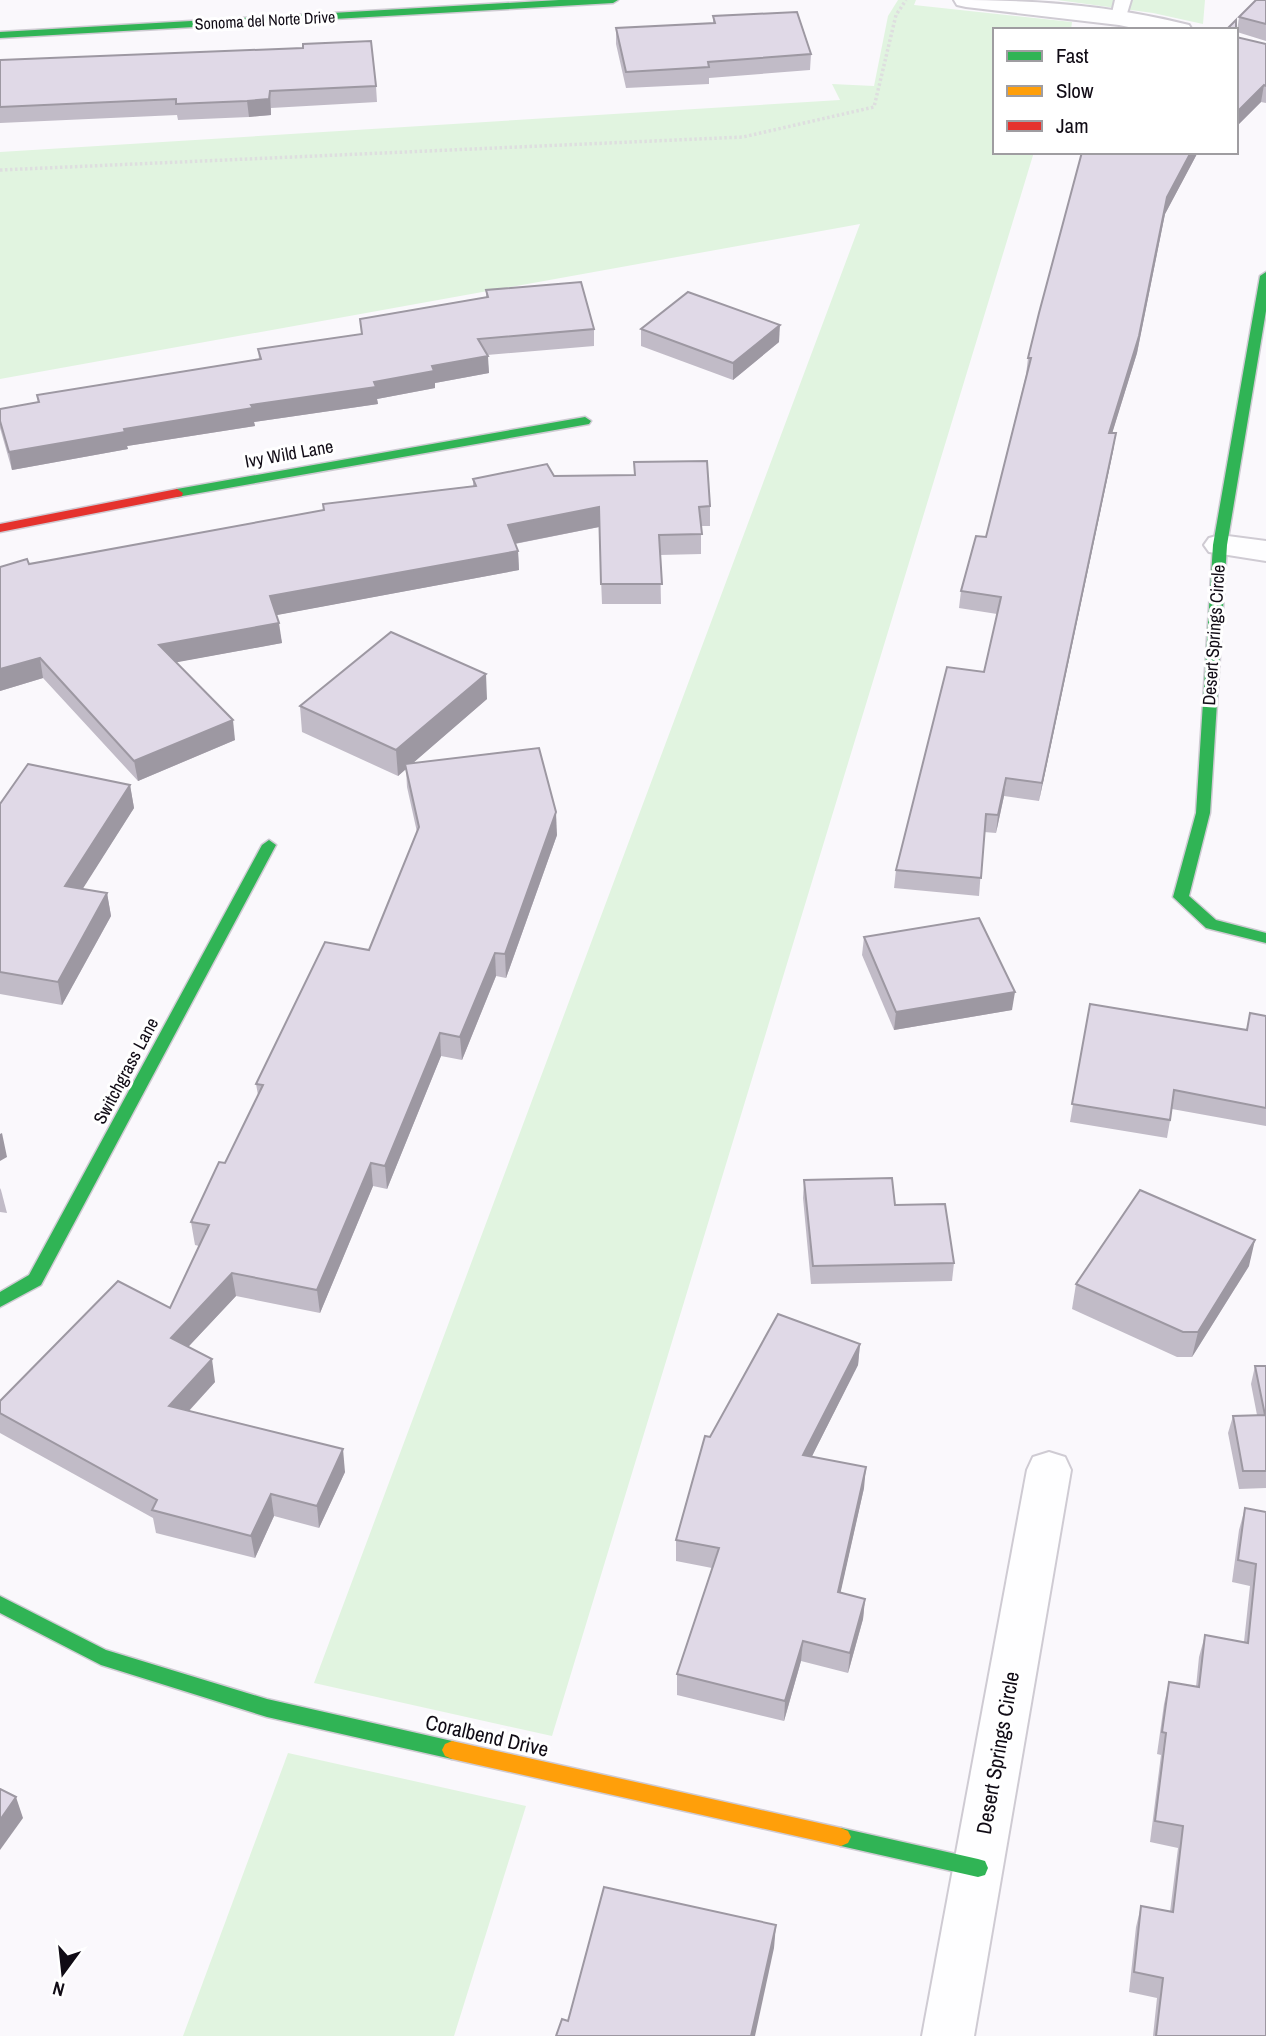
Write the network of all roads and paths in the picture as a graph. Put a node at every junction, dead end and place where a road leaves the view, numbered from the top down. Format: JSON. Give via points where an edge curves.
{"nodes":[{"id":1,"x":614,"y":0,"type":"edge"},
{"id":2,"x":906,"y":0,"type":"edge"},
{"id":3,"x":965,"y":0,"type":"edge"},
{"id":4,"x":1121,"y":9,"type":"edge"},
{"id":5,"x":1174,"y":28,"type":"edge"},
{"id":6,"x":0,"y":35,"type":"edge"},
{"id":7,"x":0,"y":170,"type":"edge"},
{"id":8,"x":1266,"y":276,"type":"edge"},
{"id":9,"x":585,"y":421,"type":"dead end"},
{"id":10,"x":0,"y":528,"type":"edge"},
{"id":11,"x":1220,"y":544,"type":"junction"},
{"id":12,"x":1266,"y":551,"type":"edge"},
{"id":13,"x":269,"y":845,"type":"dead end"},
{"id":14,"x":1266,"y":938,"type":"edge"},
{"id":15,"x":0,"y":1300,"type":"edge"},
{"id":16,"x":1049,"y":1470,"type":"dead end"},
{"id":17,"x":0,"y":1604,"type":"edge"},
{"id":18,"x":978,"y":1868,"type":"junction"},
{"id":19,"x":948,"y":2036,"type":"edge"}],
"edges":[{"from":1,"to":6,"type":"street","name":"Sonoma del Norte Drive"},
{"from":2,"to":7,"type":"path","via":[[896,15],[874,107],[743,137]]},
{"from":3,"to":4,"type":"street"},
{"from":4,"to":5,"type":"street"},
{"from":8,"to":11,"type":"street","name":"Desert Springs Circle"},
{"from":9,"to":10,"type":"street","name":"Ivy Wild Lane"},
{"from":11,"to":12,"type":"street"},
{"from":11,"to":14,"type":"street","name":"Desert Springs Circle","via":[[1203,813],[1181,897],[1211,924]]},
{"from":13,"to":15,"type":"street","name":"Switchgrass Lane","via":[[35,1280]]},
{"from":16,"to":18,"type":"street","name":"Desert Springs Circle"},
{"from":17,"to":18,"type":"street","name":"Coralbend Drive","via":[[101,1657],[267,1708]]},
{"from":18,"to":19,"type":"street","name":"Desert Springs Circle"}]}
